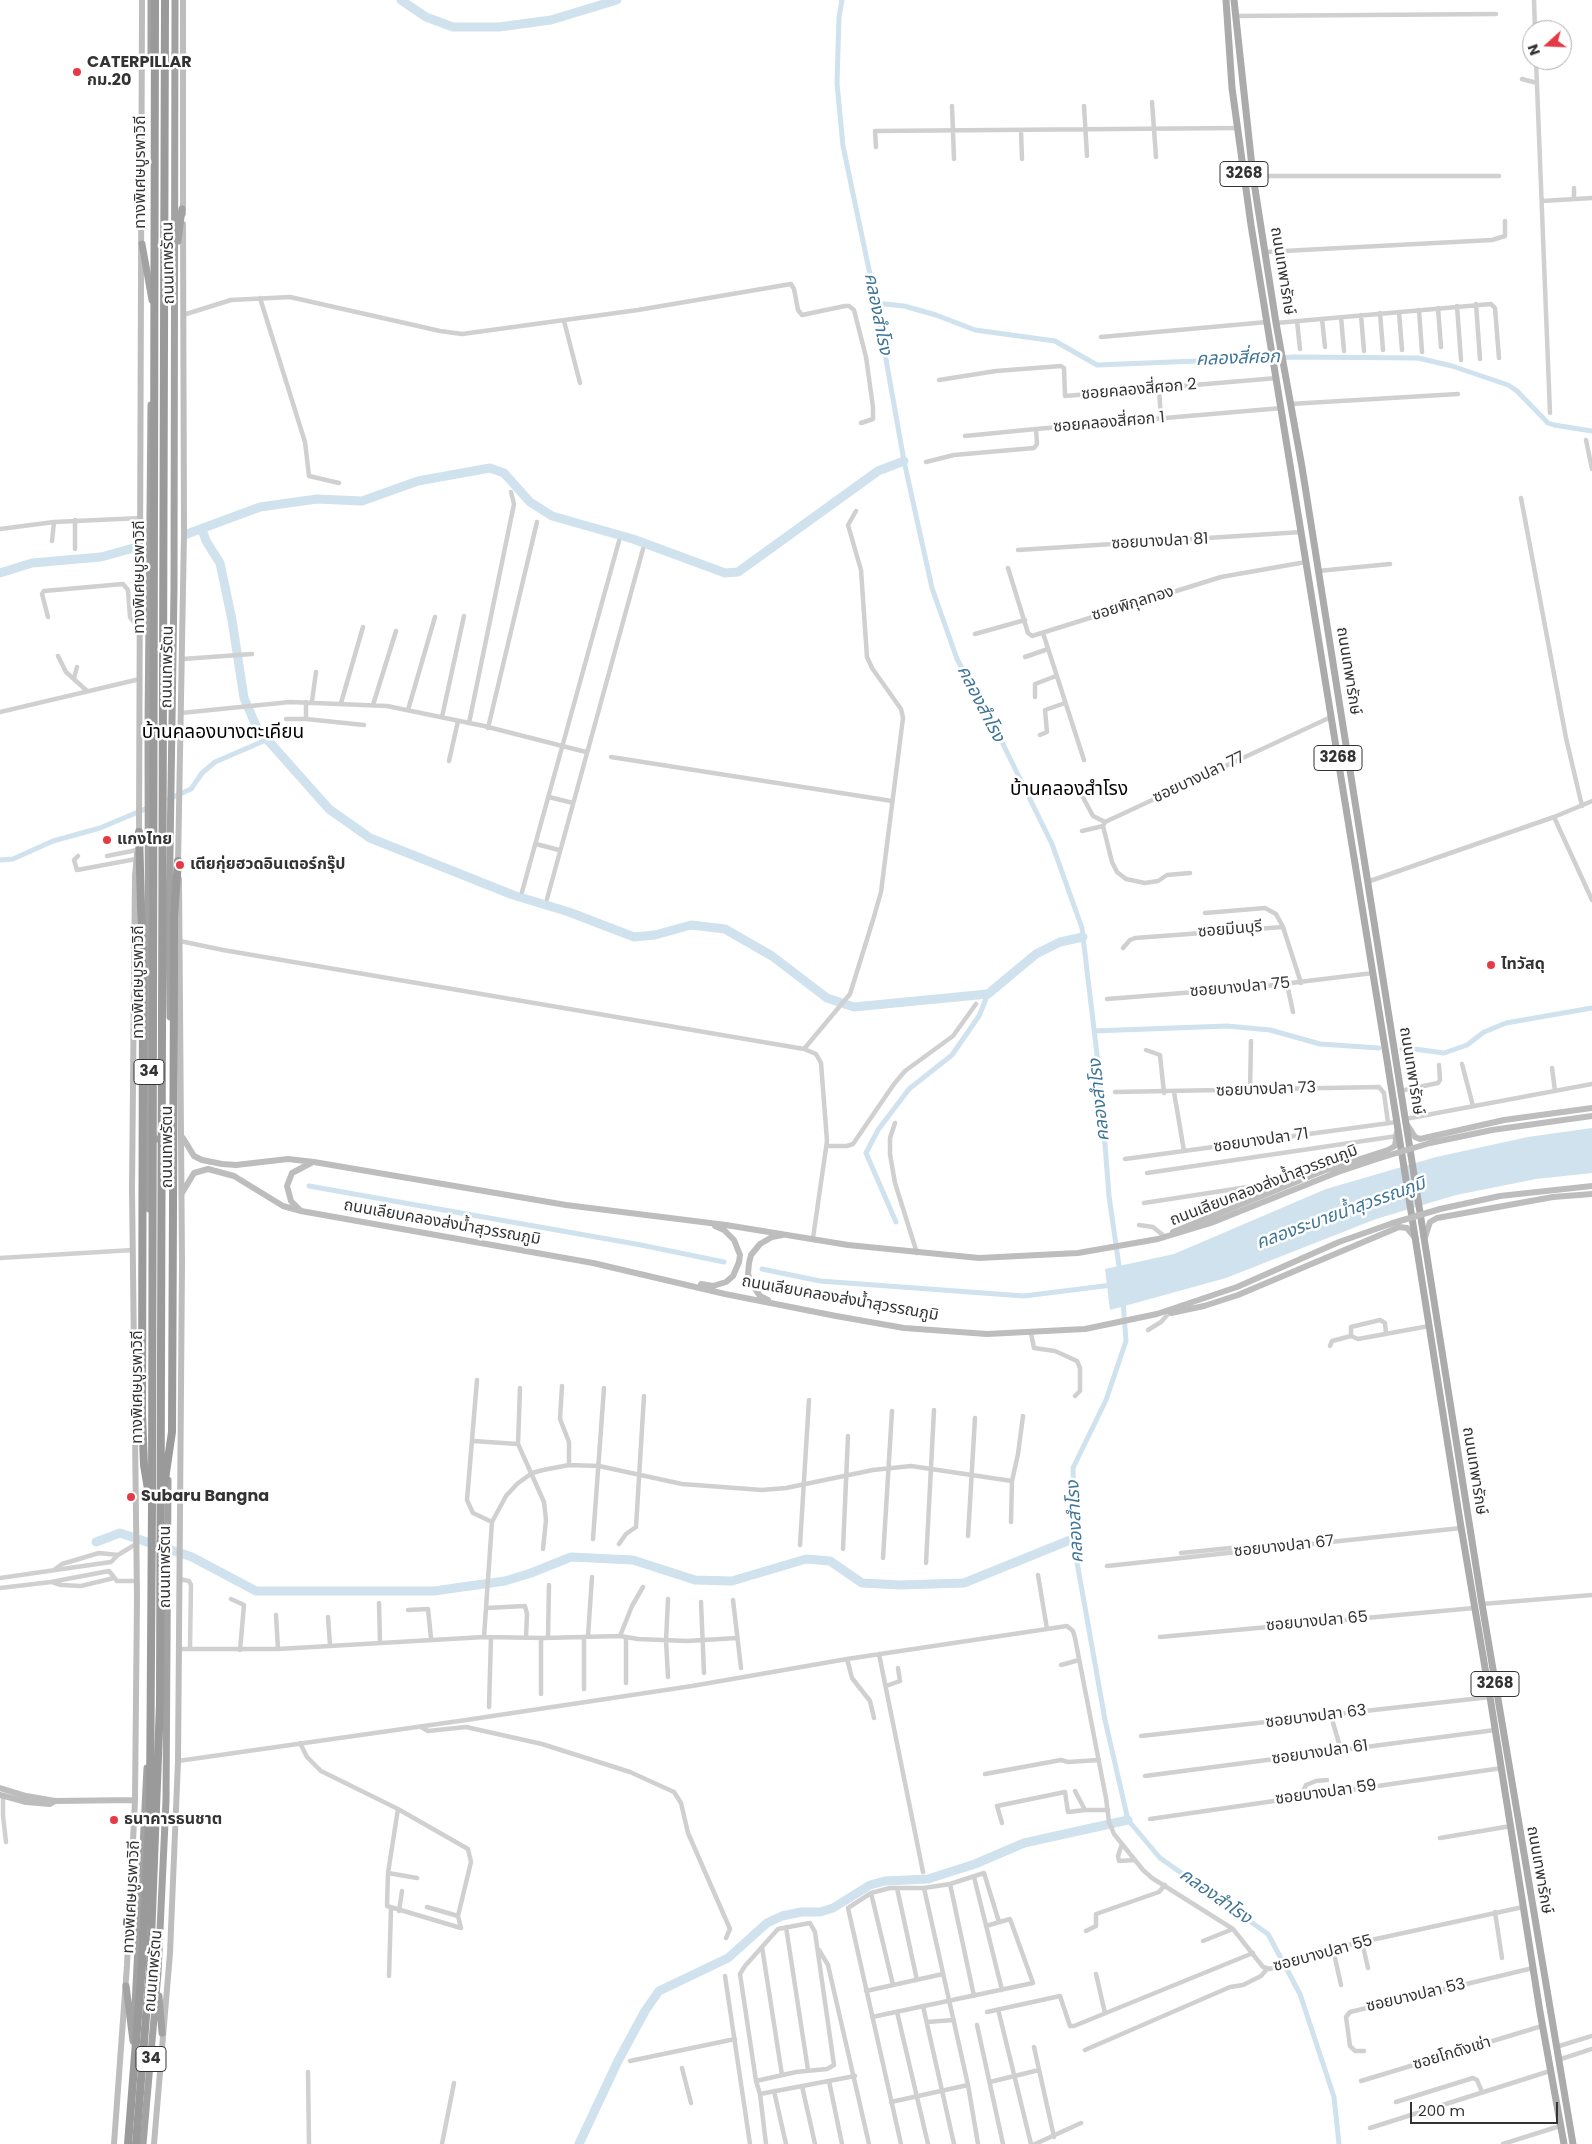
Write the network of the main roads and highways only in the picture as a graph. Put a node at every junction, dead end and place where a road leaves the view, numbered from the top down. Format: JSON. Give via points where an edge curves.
{"nodes":[{"id":1,"x":142,"y":0,"type":"edge"},
{"id":2,"x":151,"y":0,"type":"edge"},
{"id":3,"x":155,"y":0,"type":"edge"},
{"id":4,"x":165,"y":0,"type":"edge"},
{"id":5,"x":175,"y":0,"type":"edge"},
{"id":6,"x":183,"y":0,"type":"edge"},
{"id":7,"x":1226,"y":0,"type":"edge"},
{"id":8,"x":1234,"y":0,"type":"edge"},
{"id":9,"x":182,"y":209,"type":"junction"},
{"id":10,"x":142,"y":244,"type":"junction"},
{"id":11,"x":174,"y":268,"type":"junction"},
{"id":12,"x":152,"y":300,"type":"junction"},
{"id":13,"x":1334,"y":673,"type":"junction"},
{"id":14,"x":1325,"y":675,"type":"junction"},
{"id":15,"x":139,"y":832,"type":"junction"},
{"id":16,"x":178,"y":861,"type":"junction"},
{"id":17,"x":1592,"y":1108,"type":"edge"},
{"id":18,"x":1592,"y":1116,"type":"edge"},
{"id":19,"x":1405,"y":1120,"type":"junction"},
{"id":20,"x":1397,"y":1124,"type":"junction"},
{"id":21,"x":182,"y":1137,"type":"junction"},
{"id":22,"x":149,"y":1139,"type":"junction"},
{"id":23,"x":172,"y":1139,"type":"junction"},
{"id":24,"x":314,"y":1162,"type":"junction"},
{"id":25,"x":1592,"y":1186,"type":"edge"},
{"id":26,"x":182,"y":1194,"type":"junction"},
{"id":27,"x":1592,"y":1194,"type":"edge"},
{"id":28,"x":301,"y":1212,"type":"junction"},
{"id":29,"x":705,"y":1223,"type":"junction"},
{"id":30,"x":791,"y":1234,"type":"junction"},
{"id":31,"x":1158,"y":1238,"type":"junction"},
{"id":32,"x":1424,"y":1239,"type":"junction"},
{"id":33,"x":1416,"y":1240,"type":"junction"},
{"id":34,"x":672,"y":1281,"type":"junction"},
{"id":35,"x":778,"y":1305,"type":"junction"},
{"id":36,"x":1159,"y":1314,"type":"junction"},
{"id":37,"x":149,"y":1412,"type":"junction"},
{"id":38,"x":135,"y":1428,"type":"junction"},
{"id":39,"x":152,"y":1505,"type":"junction"},
{"id":40,"x":161,"y":1505,"type":"junction"},
{"id":41,"x":1499,"y":1729,"type":"junction"},
{"id":42,"x":0,"y":1788,"type":"edge"},
{"id":43,"x":1,"y":1795,"type":"edge"},
{"id":44,"x":135,"y":1800,"type":"junction"},
{"id":45,"x":55,"y":1801,"type":"junction"},
{"id":46,"x":158,"y":1973,"type":"junction"},
{"id":47,"x":126,"y":1986,"type":"junction"},
{"id":48,"x":162,"y":2032,"type":"junction"},
{"id":49,"x":133,"y":2041,"type":"junction"},
{"id":50,"x":154,"y":2142,"type":"edge"},
{"id":51,"x":114,"y":2144,"type":"edge"},
{"id":52,"x":126,"y":2144,"type":"edge"},
{"id":53,"x":136,"y":2144,"type":"edge"},
{"id":54,"x":144,"y":2144,"type":"edge"},
{"id":55,"x":1564,"y":2144,"type":"edge"},
{"id":56,"x":1573,"y":2144,"type":"edge"}],
"edges":[{"from":1,"to":10,"type":"main road","name":"ถนนเทพรัตน","number":"34"},
{"from":2,"to":12,"type":"highway","name":"ถนนเทพรัตน","number":"34"},
{"from":3,"to":39,"type":"highway","name":"ทางพิเศษบูรพาวิถี","bridge":true},
{"from":4,"to":40,"type":"highway","name":"ทางพิเศษบูรพาวิถี","bridge":true},
{"from":5,"to":11,"type":"highway","name":"ถนนเทพรัตน","number":"34"},
{"from":6,"to":9,"type":"main road","name":"ถนนเทพรัตน","number":"34"},
{"from":7,"to":14,"type":"main road","name":"ถนนเทพารักษ์","number":"3268","via":[[1238,128]]},
{"from":8,"to":13,"type":"main road","name":"ถนนเทพารักษ์","number":"3268","via":[[1253,176]]},
{"from":9,"to":11,"type":"highway"},
{"from":9,"to":16,"type":"main road","name":"ถนนเทพรัตน","number":"34","via":[[184,547]]},
{"from":10,"to":12,"type":"highway"},
{"from":10,"to":15,"type":"main road","name":"ถนนเทพรัตน","number":"34"},
{"from":11,"to":23,"type":"highway","name":"ถนนเทพรัตน","number":"34","via":[[169,919]]},
{"from":12,"to":22,"type":"highway","name":"ถนนเทพรัตน","number":"34","via":[[148,718]]},
{"from":13,"to":14,"type":"main road"},
{"from":13,"to":19,"type":"main road","name":"ถนนเทพารักษ์","number":"3268"},
{"from":14,"to":20,"type":"main road","name":"ถนนเทพารักษ์","number":"3268"},
{"from":15,"to":38,"type":"main road","name":"ถนนเทพรัตน","number":"34","via":[[136,859],[133,1250]]},
{"from":15,"to":39,"type":"highway","bridge":true,"via":[[143,979],[142,1414],[144,1465]]},
{"from":16,"to":21,"type":"main road","name":"ถนนเทพรัตน","number":"34"},
{"from":16,"to":40,"type":"highway","bridge":true,"via":[[174,917],[172,1432]]},
{"from":17,"to":19,"type":"main road","via":[[1504,1120],[1420,1139]]},
{"from":18,"to":31,"type":"main road","name":"ถนนเลียบคลองส่งน้ำสุวรรณภูมิ","bridge":true,"via":[[1492,1130],[1430,1143],[1338,1172],[1211,1223]]},
{"from":19,"to":32,"type":"main road","name":"ถนนเทพารักษ์","number":"3268","bridge":true},
{"from":20,"to":31,"type":"main road","via":[[1394,1146],[1388,1150],[1357,1158]]},
{"from":20,"to":33,"type":"main road","name":"ถนนเทพารักษ์","number":"3268","bridge":true},
{"from":21,"to":24,"type":"main road","name":"ถนนเลียบคลองส่งน้ำสุวรรณภูมิ","via":[[194,1156],[222,1164],[288,1159]]},
{"from":21,"to":26,"type":"main road","name":"ถนนเทพรัตน","number":"34"},
{"from":22,"to":23,"type":"highway"},
{"from":22,"to":37,"type":"highway","name":"ถนนเทพรัตน","number":"34"},
{"from":23,"to":46,"type":"highway","name":"ถนนเทพรัตน","number":"34","via":[[166,1801]]},
{"from":24,"to":28,"type":"main road","via":[[297,1168],[288,1180],[291,1201]]},
{"from":24,"to":29,"type":"main road","name":"ถนนเลียบคลองส่งน้ำสุวรรณภูมิ","via":[[566,1205]]},
{"from":25,"to":36,"type":"main road","name":"ถนนเลียบคลองส่งน้ำสุวรรณภูมิ","bridge":true,"via":[[1500,1196],[1440,1209],[1339,1242],[1237,1287]]},
{"from":26,"to":28,"type":"main road","name":"ถนนเลียบคลองส่งน้ำสุวรรณภูมิ","via":[[194,1173],[208,1169],[234,1176],[283,1206]]},
{"from":26,"to":48,"type":"main road","name":"ถนนเทพรัตน","number":"34","via":[[178,1761],[170,1953]]},
{"from":27,"to":32,"type":"main road","via":[[1553,1197],[1437,1218],[1430,1222]]},
{"from":28,"to":34,"type":"main road","name":"ถนนเลียบคลองส่งน้ำสุวรรณภูมิ","via":[[593,1263]]},
{"from":29,"to":30,"type":"main road","name":"ถนนเลียบคลองส่งน้ำสุวรรณภูมิ"},
{"from":29,"to":34,"type":"main road","via":[[724,1230],[734,1240],[740,1255],[736,1270],[726,1282],[713,1286]]},
{"from":30,"to":31,"type":"main road","name":"ถนนเลียบคลองส่งน้ำสุวรรณภูมิ","via":[[917,1253],[979,1258],[1078,1253]]},
{"from":30,"to":35,"type":"main road","via":[[764,1240],[749,1263],[748,1274],[756,1291]]},
{"from":32,"to":41,"type":"main road","name":"ถนนเทพารักษ์","number":"3268"},
{"from":33,"to":36,"type":"main road","via":[[1407,1228],[1399,1227],[1238,1295],[1198,1308]]},
{"from":33,"to":41,"type":"main road","name":"ถนนเทพารักษ์","number":"3268","via":[[1474,1608]]},
{"from":34,"to":35,"type":"main road","name":"ถนนเลียบคลองส่งน้ำสุวรรณภูมิ"},
{"from":35,"to":36,"type":"main road","name":"ถนนเลียบคลองส่งน้ำสุวรรณภูมิ","via":[[904,1328],[987,1334],[1085,1329]]},
{"from":37,"to":38,"type":"main road"},
{"from":37,"to":49,"type":"highway","name":"ถนนเทพรัตน","number":"34","via":[[146,1801]]},
{"from":38,"to":44,"type":"main road","name":"ถนนเทพรัตน","number":"34"},
{"from":39,"to":52,"type":"highway","name":"ทางพิเศษบูรพาวิถี","via":[[150,1810],[142,1965]]},
{"from":40,"to":53,"type":"highway","name":"ทางพิเศษบูรพาวิถี","bridge":true,"via":[[158,1816]]},
{"from":41,"to":55,"type":"main road","name":"ถนนเทพารักษ์","number":"3268","via":[[1510,1826]]},
{"from":41,"to":56,"type":"main road","name":"ถนนเทพารักษ์","number":"3268"},
{"from":42,"to":45,"type":"main road"},
{"from":43,"to":45,"type":"main road","via":[[46,1804]]},
{"from":44,"to":45,"type":"main road"},
{"from":44,"to":47,"type":"main road","name":"ถนนเทพรัตน","number":"34"},
{"from":46,"to":48,"type":"highway"},
{"from":46,"to":54,"type":"highway","name":"ถนนเทพรัตน","number":"34"},
{"from":47,"to":49,"type":"highway"},
{"from":47,"to":51,"type":"main road","name":"ถนนเทพรัตน","number":"34"},
{"from":48,"to":50,"type":"main road","name":"ถนนเทพรัตน","number":"34"},
{"from":49,"to":52,"type":"highway","name":"ถนนเทพรัตน","number":"34"}]}
